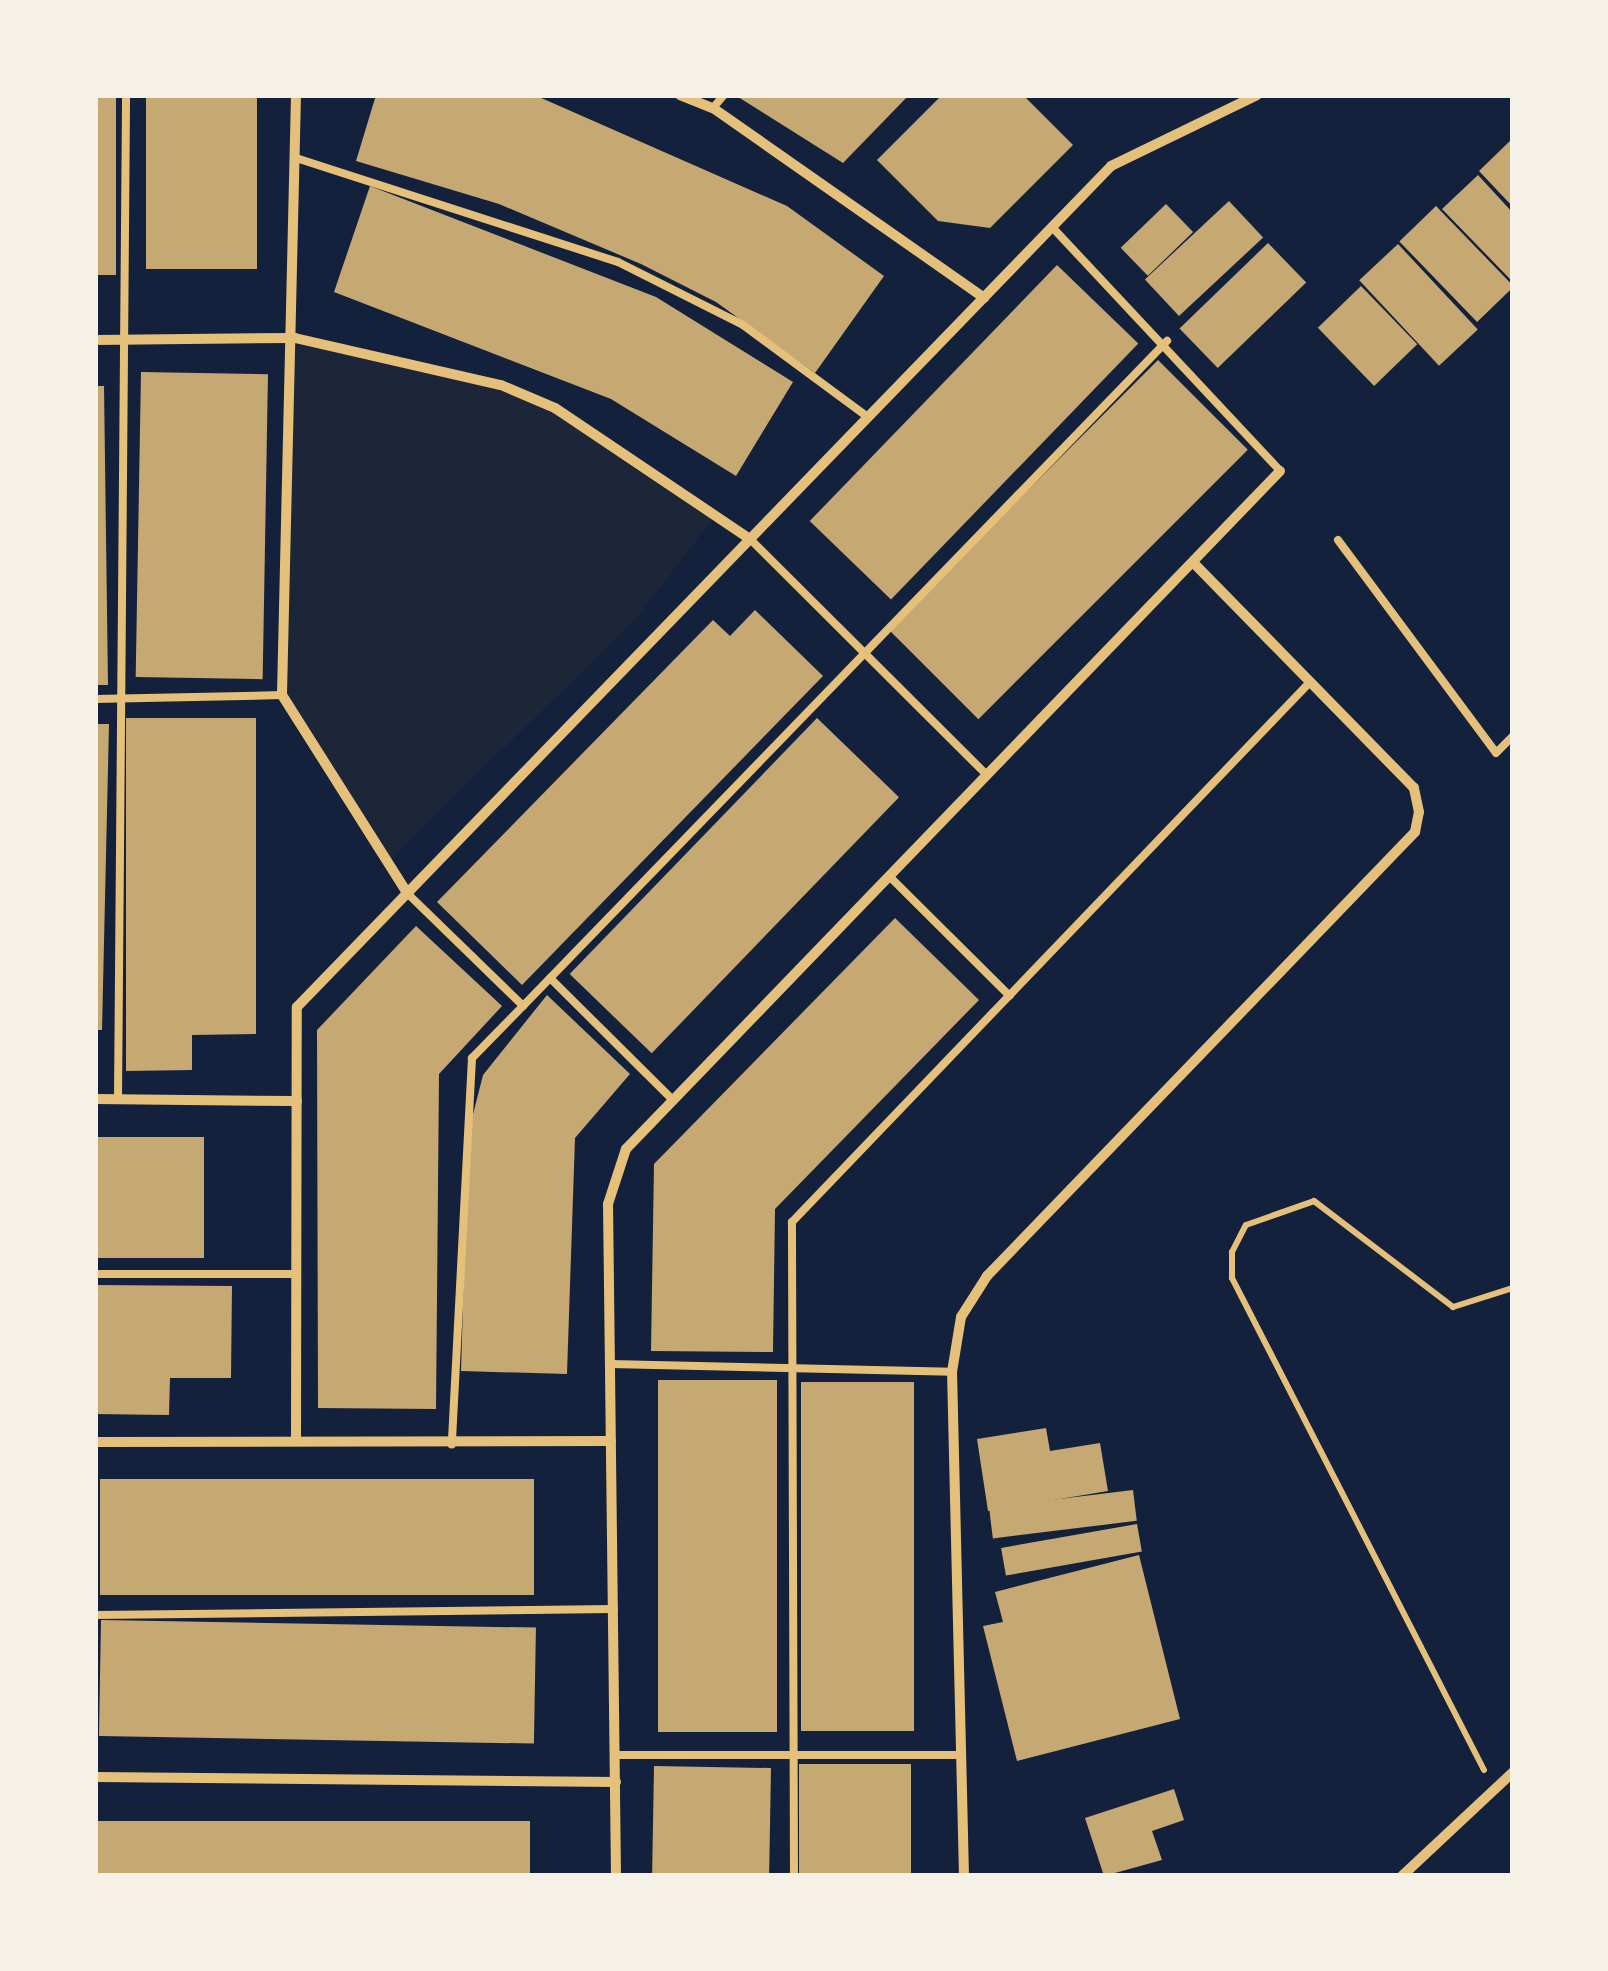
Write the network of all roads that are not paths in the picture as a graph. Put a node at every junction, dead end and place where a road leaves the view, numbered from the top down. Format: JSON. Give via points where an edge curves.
{"nodes":[{"id":1,"x":126,"y":95,"type":"edge"},
{"id":2,"x":296,"y":95,"type":"edge"},
{"id":3,"x":680,"y":95,"type":"edge"},
{"id":4,"x":724,"y":95,"type":"edge"},
{"id":5,"x":1257,"y":95,"type":"edge"},
{"id":6,"x":713,"y":108,"type":"junction"},
{"id":7,"x":296,"y":158,"type":"junction"},
{"id":8,"x":1052,"y":227,"type":"junction"},
{"id":9,"x":984,"y":298,"type":"junction"},
{"id":10,"x":295,"y":338,"type":"junction"},
{"id":11,"x":95,"y":340,"type":"edge"},
{"id":12,"x":126,"y":340,"type":"junction"},
{"id":13,"x":1166,"y":341,"type":"junction"},
{"id":14,"x":868,"y":417,"type":"junction"},
{"id":15,"x":1280,"y":471,"type":"joint"},
{"id":16,"x":750,"y":539,"type":"junction"},
{"id":17,"x":1338,"y":540,"type":"dead end"},
{"id":18,"x":1193,"y":562,"type":"junction"},
{"id":19,"x":864,"y":653,"type":"junction"},
{"id":20,"x":1310,"y":682,"type":"junction"},
{"id":21,"x":282,"y":695,"type":"junction"},
{"id":22,"x":118,"y":698,"type":"junction"},
{"id":23,"x":95,"y":699,"type":"edge"},
{"id":24,"x":1513,"y":736,"type":"edge"},
{"id":25,"x":987,"y":774,"type":"junction"},
{"id":26,"x":889,"y":876,"type":"junction"},
{"id":27,"x":407,"y":893,"type":"junction"},
{"id":28,"x":550,"y":978,"type":"junction"},
{"id":29,"x":1010,"y":996,"type":"junction"},
{"id":30,"x":523,"y":1006,"type":"junction"},
{"id":31,"x":95,"y":1099,"type":"edge"},
{"id":32,"x":118,"y":1099,"type":"junction"},
{"id":33,"x":297,"y":1100,"type":"junction"},
{"id":34,"x":672,"y":1100,"type":"junction"},
{"id":35,"x":95,"y":1274,"type":"edge"},
{"id":36,"x":296,"y":1274,"type":"junction"},
{"id":37,"x":610,"y":1364,"type":"junction"},
{"id":38,"x":799,"y":1368,"type":"junction"},
{"id":39,"x":952,"y":1372,"type":"junction"},
{"id":40,"x":296,"y":1441,"type":"junction"},
{"id":41,"x":612,"y":1441,"type":"junction"},
{"id":42,"x":95,"y":1442,"type":"edge"},
{"id":43,"x":452,"y":1444,"type":"junction"},
{"id":44,"x":614,"y":1609,"type":"junction"},
{"id":45,"x":95,"y":1615,"type":"edge"},
{"id":46,"x":794,"y":1754,"type":"junction"},
{"id":47,"x":615,"y":1755,"type":"junction"},
{"id":48,"x":961,"y":1755,"type":"junction"},
{"id":49,"x":1513,"y":1772,"type":"edge"},
{"id":50,"x":95,"y":1777,"type":"edge"},
{"id":51,"x":616,"y":1782,"type":"junction"},
{"id":52,"x":1404,"y":1872,"type":"edge"},
{"id":53,"x":616,"y":1876,"type":"edge"},
{"id":54,"x":794,"y":1876,"type":"edge"},
{"id":55,"x":964,"y":1876,"type":"edge"}],
"edges":[{"from":1,"to":12,"type":"lane"},
{"from":2,"to":7,"type":"street"},
{"from":3,"to":6,"type":"street"},
{"from":4,"to":6,"type":"lane"},
{"from":5,"to":8,"type":"street","via":[[1136,150]]},
{"from":6,"to":9,"type":"street"},
{"from":7,"to":10,"type":"street"},
{"from":7,"to":14,"type":"lane","via":[[618,262],[743,324]]},
{"from":8,"to":9,"type":"street"},
{"from":8,"to":13,"type":"lane"},
{"from":9,"to":14,"type":"street"},
{"from":10,"to":12,"type":"street"},
{"from":10,"to":16,"type":"street","via":[[501,385],[556,408]]},
{"from":10,"to":21,"type":"street"},
{"from":11,"to":12,"type":"street"},
{"from":12,"to":22,"type":"lane"},
{"from":13,"to":15,"type":"lane"},
{"from":13,"to":19,"type":"lane"},
{"from":14,"to":16,"type":"street"},
{"from":15,"to":18,"type":"street"},
{"from":16,"to":19,"type":"lane"},
{"from":16,"to":27,"type":"street"},
{"from":17,"to":24,"type":"lane","via":[[1496,753]]},
{"from":18,"to":20,"type":"street"},
{"from":18,"to":25,"type":"street"},
{"from":19,"to":25,"type":"lane"},
{"from":19,"to":28,"type":"lane"},
{"from":20,"to":29,"type":"lane"},
{"from":20,"to":39,"type":"street","via":[[1414,788],[1415,832],[987,1276],[961,1317]]},
{"from":21,"to":22,"type":"lane"},
{"from":21,"to":27,"type":"street"},
{"from":22,"to":23,"type":"lane"},
{"from":22,"to":32,"type":"lane"},
{"from":25,"to":26,"type":"street"},
{"from":26,"to":29,"type":"lane"},
{"from":26,"to":34,"type":"street"},
{"from":27,"to":30,"type":"lane"},
{"from":27,"to":33,"type":"street","via":[[297,1006]]},
{"from":28,"to":30,"type":"lane"},
{"from":28,"to":34,"type":"lane"},
{"from":29,"to":38,"type":"lane","via":[[792,1222]]},
{"from":30,"to":43,"type":"lane","via":[[472,1058]]},
{"from":31,"to":32,"type":"street"},
{"from":32,"to":33,"type":"street"},
{"from":33,"to":36,"type":"street"},
{"from":34,"to":37,"type":"street","via":[[626,1149],[608,1204]]},
{"from":35,"to":36,"type":"lane"},
{"from":36,"to":40,"type":"street"},
{"from":37,"to":38,"type":"lane"},
{"from":37,"to":41,"type":"street"},
{"from":38,"to":39,"type":"lane"},
{"from":38,"to":46,"type":"lane"},
{"from":39,"to":48,"type":"street"},
{"from":40,"to":42,"type":"street"},
{"from":40,"to":43,"type":"street"},
{"from":41,"to":43,"type":"street"},
{"from":41,"to":44,"type":"street"},
{"from":44,"to":45,"type":"lane"},
{"from":44,"to":47,"type":"street"},
{"from":46,"to":47,"type":"lane"},
{"from":46,"to":48,"type":"lane"},
{"from":46,"to":54,"type":"lane"},
{"from":47,"to":51,"type":"street"},
{"from":48,"to":55,"type":"street"},
{"from":49,"to":52,"type":"street"},
{"from":50,"to":51,"type":"street"},
{"from":51,"to":53,"type":"street"}]}
